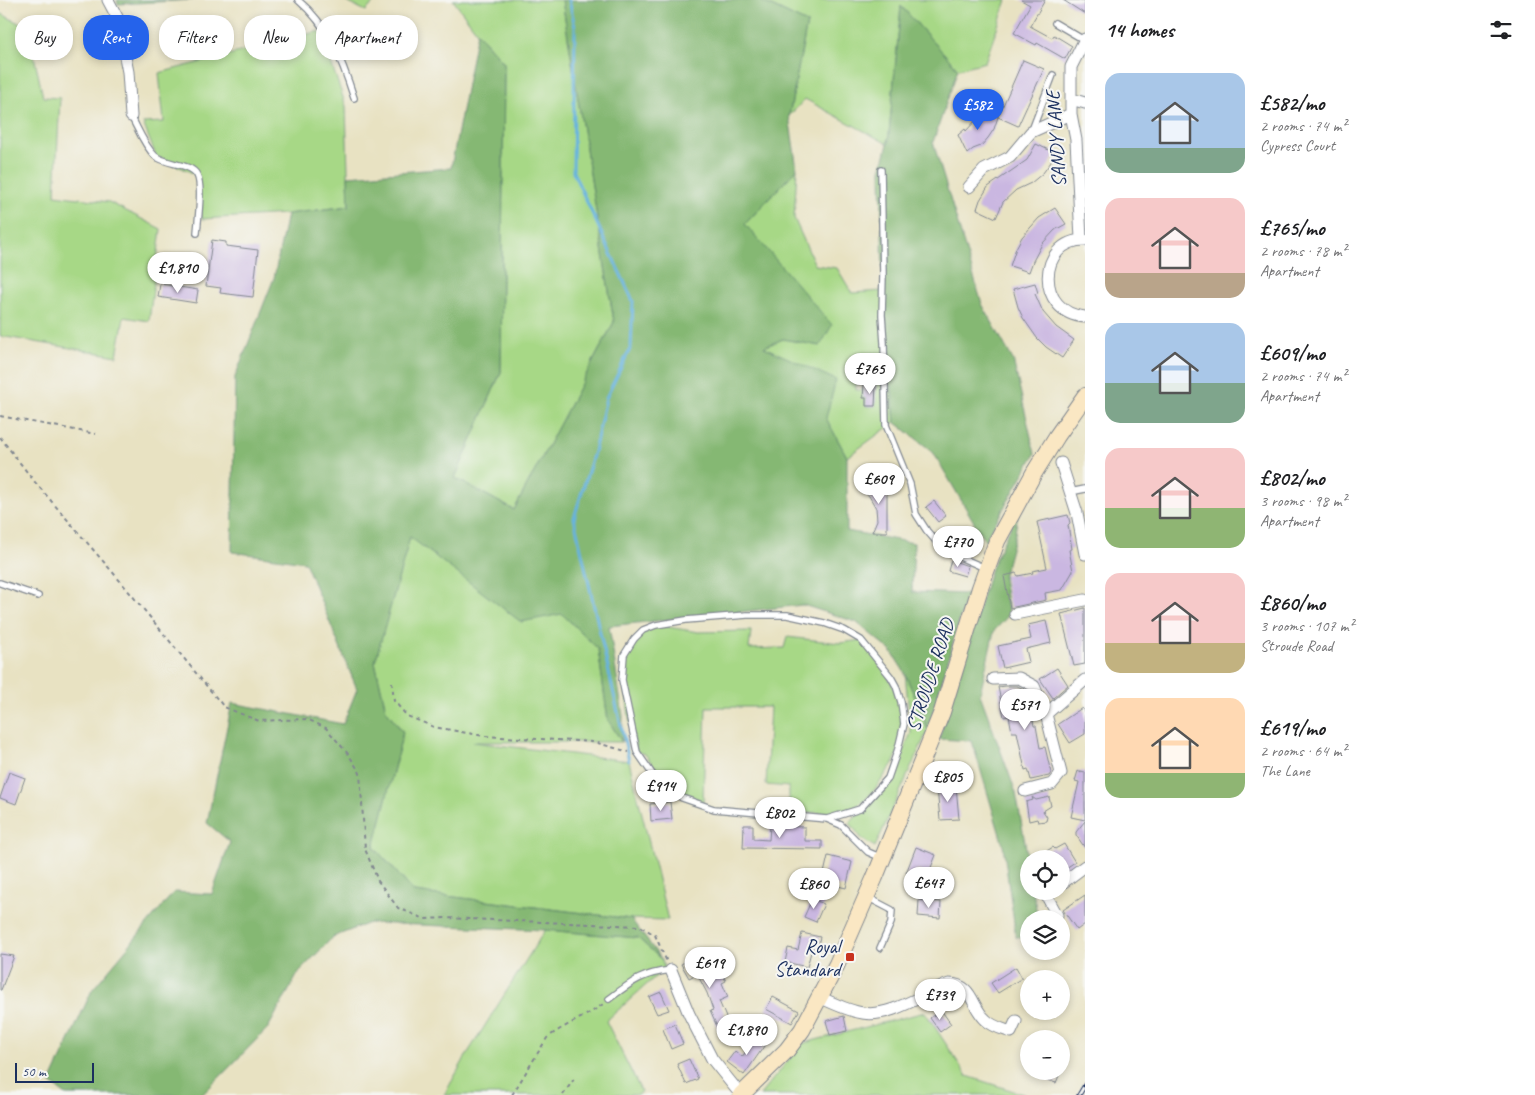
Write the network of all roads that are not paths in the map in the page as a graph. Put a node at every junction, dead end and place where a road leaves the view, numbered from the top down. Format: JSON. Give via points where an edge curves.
{"nodes":[{"id":1,"x":108,"y":0,"type":"edge"},
{"id":2,"x":298,"y":0,"type":"edge"},
{"id":3,"x":1055,"y":23,"type":"dead end"},
{"id":4,"x":1085,"y":40,"type":"edge"},
{"id":5,"x":1053,"y":75,"type":"dead end"},
{"id":6,"x":354,"y":98,"type":"dead end"},
{"id":7,"x":1071,"y":99,"type":"junction"},
{"id":8,"x":1085,"y":103,"type":"edge"},
{"id":9,"x":1071,"y":114,"type":"junction"},
{"id":10,"x":131,"y":116,"type":"joint"},
{"id":11,"x":1031,"y":132,"type":"junction"},
{"id":12,"x":880,"y":170,"type":"dead end"},
{"id":13,"x":969,"y":187,"type":"dead end"},
{"id":14,"x":197,"y":233,"type":"dead end"},
{"id":15,"x":1083,"y":240,"type":"edge"},
{"id":16,"x":1085,"y":317,"type":"edge"},
{"id":17,"x":1085,"y":396,"type":"edge"},
{"id":18,"x":1061,"y":463,"type":"dead end"},
{"id":19,"x":1085,"y":489,"type":"edge"},
{"id":20,"x":1070,"y":492,"type":"junction"},
{"id":21,"x":1081,"y":512,"type":"edge"},
{"id":22,"x":1085,"y":554,"type":"edge"},
{"id":23,"x":986,"y":569,"type":"junction"},
{"id":24,"x":0,"y":583,"type":"edge"},
{"id":25,"x":38,"y":596,"type":"dead end"},
{"id":26,"x":1085,"y":600,"type":"edge"},
{"id":27,"x":1015,"y":614,"type":"dead end"},
{"id":28,"x":993,"y":679,"type":"dead end"},
{"id":29,"x":1085,"y":680,"type":"edge"},
{"id":30,"x":1046,"y":714,"type":"junction"},
{"id":31,"x":1025,"y":791,"type":"dead end"},
{"id":32,"x":827,"y":819,"type":"junction"},
{"id":33,"x":882,"y":858,"type":"junction"},
{"id":34,"x":1085,"y":866,"type":"edge"},
{"id":35,"x":1070,"y":877,"type":"edge"},
{"id":36,"x":867,"y":897,"type":"junction"},
{"id":37,"x":880,"y":948,"type":"dead end"},
{"id":38,"x":671,"y":970,"type":"joint"},
{"id":39,"x":819,"y":997,"type":"junction"},
{"id":40,"x":609,"y":999,"type":"road end"},
{"id":41,"x":1016,"y":1021,"type":"dead end"},
{"id":42,"x":741,"y":1095,"type":"edge"}],
"edges":[{"from":1,"to":10,"type":"street","via":[[117,17],[128,72]]},
{"from":2,"to":6,"type":"lane","via":[[321,23],[332,40]]},
{"from":3,"to":4,"type":"lane"},
{"from":4,"to":7,"type":"street","name":"SANDY LANE","via":[[1071,67]]},
{"from":5,"to":11,"type":"lane"},
{"from":7,"to":8,"type":"street"},
{"from":7,"to":9,"type":"street","name":"SANDY LANE"},
{"from":9,"to":11,"type":"street"},
{"from":9,"to":15,"type":"street","name":"SANDY LANE","via":[[1076,140]]},
{"from":10,"to":14,"type":"lane","via":[[156,156],[193,170],[197,175]]},
{"from":11,"to":13,"type":"street","via":[[1010,157],[984,170]]},
{"from":12,"to":23,"type":"lane","via":[[886,425],[910,484],[916,514],[940,546]]},
{"from":15,"to":16,"type":"street","name":"SANDY LANE","via":[[1068,244],[1058,252],[1048,276],[1049,290],[1055,302],[1077,317]]},
{"from":17,"to":23,"type":"street","name":"STROUDE ROAD","via":[[1025,488]]},
{"from":18,"to":20,"type":"street"},
{"from":19,"to":20,"type":"lane"},
{"from":20,"to":21,"type":"street"},
{"from":21,"to":22,"type":"street"},
{"from":23,"to":33,"type":"street","name":"STROUDE ROAD","via":[[942,712]]},
{"from":24,"to":25,"type":"lane"},
{"from":26,"to":27,"type":"street"},
{"from":28,"to":30,"type":"street","via":[[1019,678],[1034,686]]},
{"from":29,"to":30,"type":"street"},
{"from":30,"to":31,"type":"street","via":[[1061,773],[1052,784]]},
{"from":32,"to":32,"type":"lane","via":[[714,808],[682,798],[655,778],[637,752],[622,680],[624,655],[634,639],[643,630],[656,625],[686,620],[787,615],[824,622],[861,640],[896,686],[904,724],[888,778],[860,809]]},
{"from":32,"to":33,"type":"lane","via":[[841,825],[868,852]]},
{"from":33,"to":36,"type":"street","name":"STROUDE ROAD"},
{"from":34,"to":35,"type":"street"},
{"from":36,"to":37,"type":"lane","via":[[892,910],[891,923]]},
{"from":36,"to":39,"type":"street","name":"STROUDE ROAD"},
{"from":38,"to":40,"type":"lane","via":[[648,973]]},
{"from":38,"to":42,"type":"street","via":[[712,1059]]},
{"from":39,"to":41,"type":"street","via":[[864,1014],[876,1014],[948,984],[956,984],[963,987],[988,1022],[1011,1032]]},
{"from":39,"to":42,"type":"street","name":"STROUDE ROAD","via":[[788,1050]]}]}
